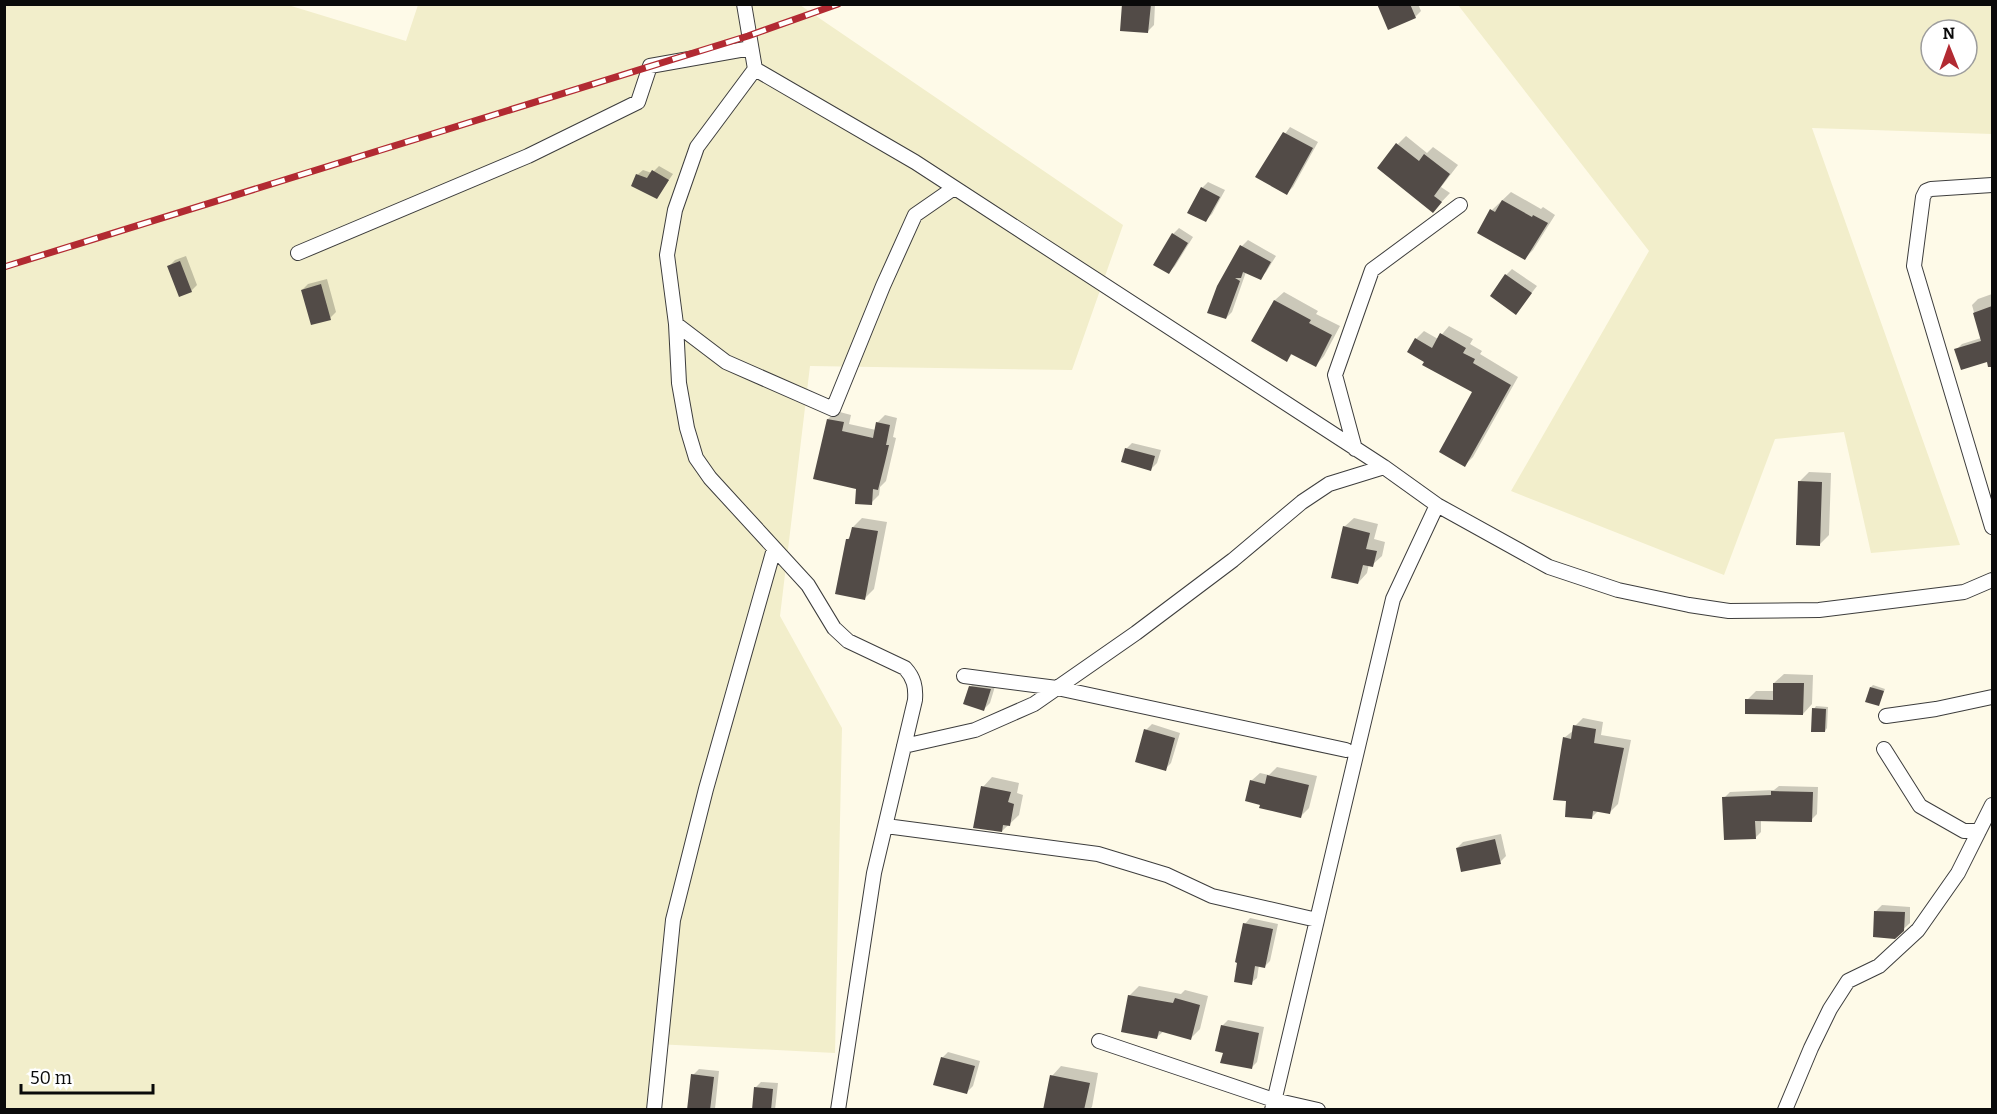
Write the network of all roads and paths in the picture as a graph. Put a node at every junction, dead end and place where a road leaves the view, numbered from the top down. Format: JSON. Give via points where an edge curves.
{"nodes":[{"id":1,"x":744,"y":4,"type":"edge"},
{"id":2,"x":751,"y":48,"type":"junction"},
{"id":3,"x":755,"y":69,"type":"junction"},
{"id":4,"x":1992,"y":185,"type":"edge"},
{"id":5,"x":954,"y":188,"type":"junction"},
{"id":6,"x":1460,"y":205,"type":"dead end"},
{"id":7,"x":298,"y":253,"type":"dead end"},
{"id":8,"x":676,"y":324,"type":"junction"},
{"id":9,"x":1355,"y":449,"type":"junction"},
{"id":10,"x":1384,"y":467,"type":"junction"},
{"id":11,"x":1437,"y":505,"type":"junction"},
{"id":12,"x":1992,"y":527,"type":"edge"},
{"id":13,"x":774,"y":549,"type":"junction"},
{"id":14,"x":1992,"y":579,"type":"edge"},
{"id":15,"x":964,"y":676,"type":"dead end"},
{"id":16,"x":1057,"y":688,"type":"junction"},
{"id":17,"x":1992,"y":697,"type":"edge"},
{"id":18,"x":1886,"y":716,"type":"dead end"},
{"id":19,"x":904,"y":746,"type":"junction"},
{"id":20,"x":1884,"y":749,"type":"dead end"},
{"id":21,"x":1346,"y":750,"type":"dead end"},
{"id":22,"x":1992,"y":805,"type":"edge"},
{"id":23,"x":885,"y":826,"type":"junction"},
{"id":24,"x":1979,"y":831,"type":"junction"},
{"id":25,"x":1317,"y":920,"type":"junction"},
{"id":26,"x":1099,"y":1041,"type":"dead end"},
{"id":27,"x":1273,"y":1105,"type":"edge"},
{"id":28,"x":654,"y":1110,"type":"edge"},
{"id":29,"x":838,"y":1110,"type":"edge"},
{"id":30,"x":1318,"y":1110,"type":"edge"},
{"id":31,"x":1785,"y":1110,"type":"edge"}],
"edges":[{"from":1,"to":2,"type":"street"},
{"from":2,"to":3,"type":"street"},
{"from":2,"to":7,"type":"street","via":[[650,66],[638,102],[528,156]]},
{"from":3,"to":5,"type":"street"},
{"from":3,"to":8,"type":"street","via":[[697,147],[675,210],[667,255]]},
{"from":4,"to":12,"type":"street","via":[[1926,192],[1914,266]]},
{"from":5,"to":8,"type":"street","via":[[915,215],[833,409],[726,362]]},
{"from":5,"to":9,"type":"street"},
{"from":6,"to":9,"type":"street","via":[[1372,270],[1335,375]]},
{"from":8,"to":13,"type":"street","via":[[679,383],[696,458]]},
{"from":9,"to":10,"type":"street"},
{"from":10,"to":11,"type":"street"},
{"from":10,"to":16,"type":"street","via":[[1329,484],[1302,502],[1233,560]]},
{"from":11,"to":14,"type":"street","via":[[1549,567],[1618,590],[1729,611],[1830,608],[1964,591]]},
{"from":11,"to":25,"type":"street","via":[[1393,599]]},
{"from":13,"to":19,"type":"street","via":[[808,585],[834,628],[848,641],[912,675],[915,700]]},
{"from":13,"to":28,"type":"street","via":[[673,920]]},
{"from":15,"to":16,"type":"street"},
{"from":16,"to":19,"type":"street","via":[[1035,704],[975,730]]},
{"from":16,"to":21,"type":"street"},
{"from":17,"to":18,"type":"street"},
{"from":19,"to":23,"type":"street"},
{"from":20,"to":24,"type":"street","via":[[1920,806],[1964,831]]},
{"from":22,"to":24,"type":"street"},
{"from":23,"to":25,"type":"street","via":[[1098,854],[1167,875],[1212,896]]},
{"from":23,"to":29,"type":"street","via":[[874,873]]},
{"from":24,"to":31,"type":"street","via":[[1958,873],[1917,930],[1879,966],[1848,981],[1830,1009]]},
{"from":25,"to":27,"type":"street"},
{"from":26,"to":27,"type":"street"},
{"from":27,"to":30,"type":"street"}]}
